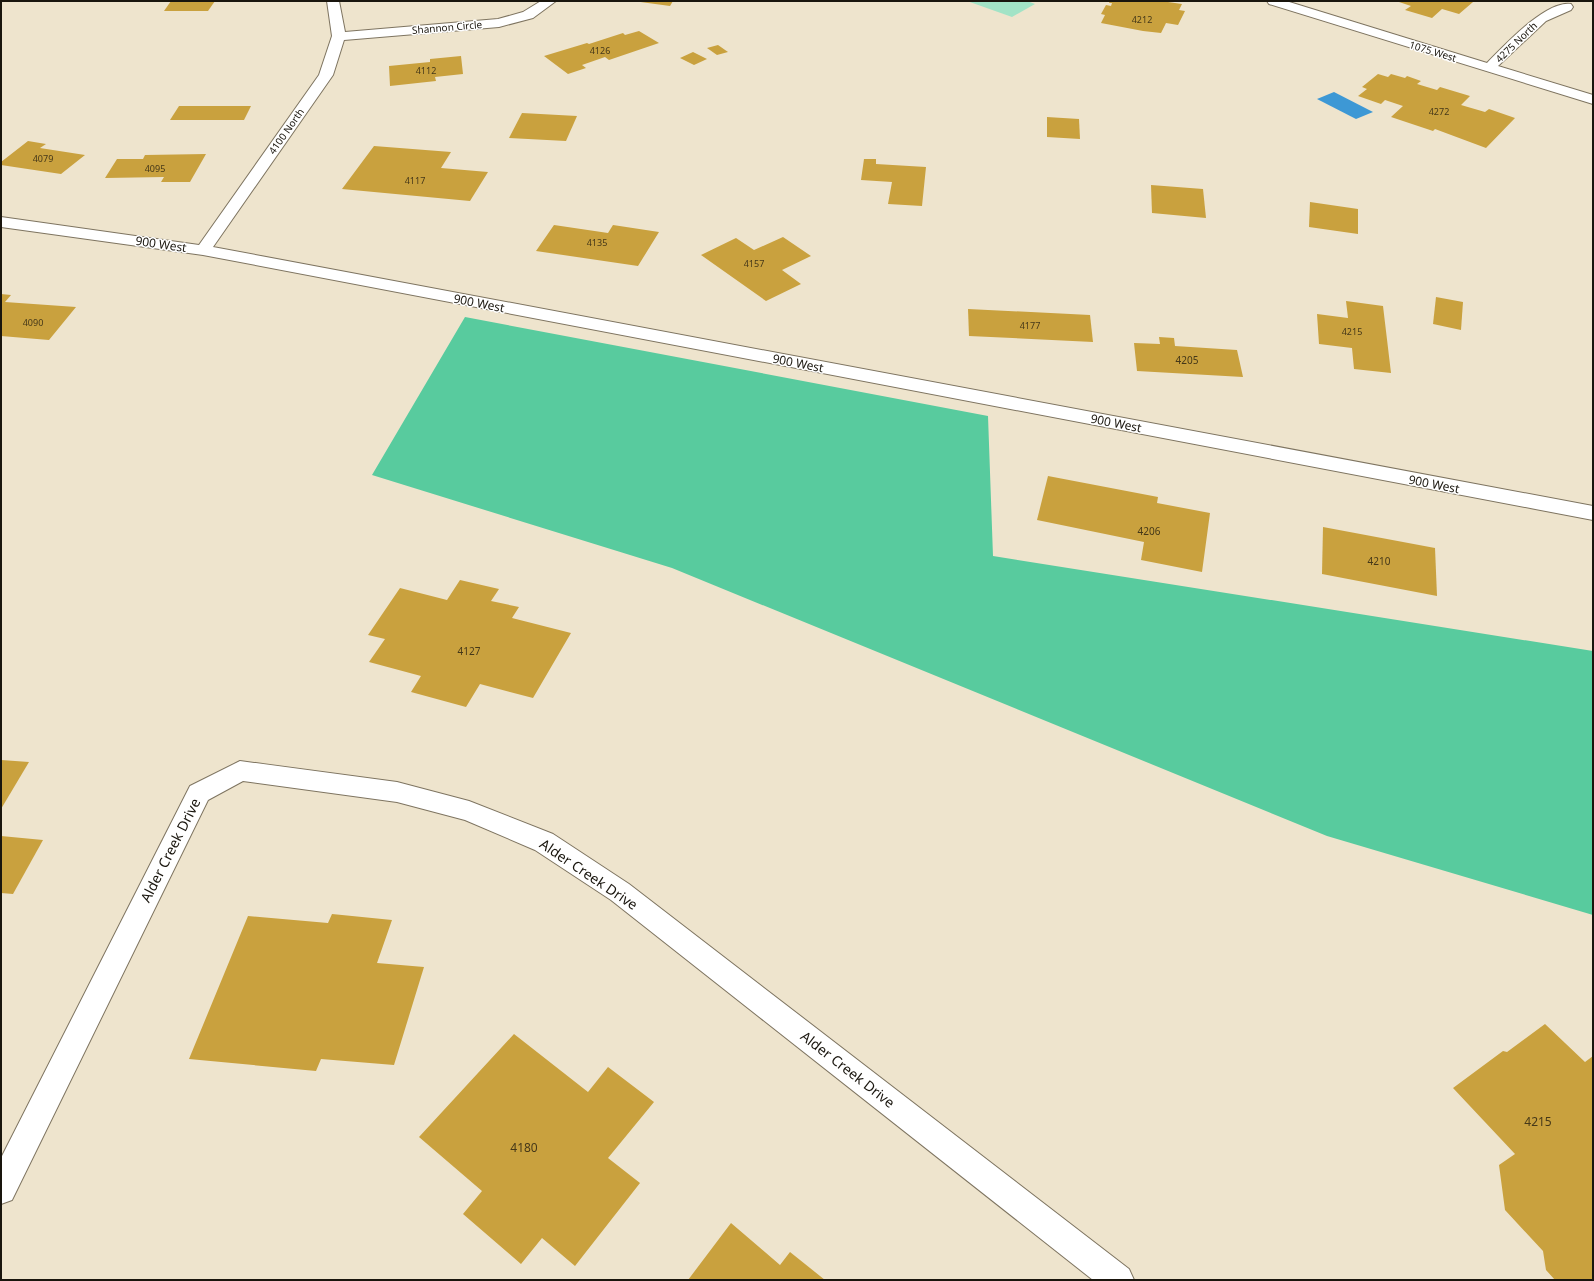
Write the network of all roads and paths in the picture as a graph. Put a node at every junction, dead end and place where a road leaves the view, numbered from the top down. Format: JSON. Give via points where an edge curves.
{"nodes":[{"id":1,"x":333,"y":1,"type":"edge"},
{"id":2,"x":550,"y":1,"type":"edge"},
{"id":3,"x":1273,"y":1,"type":"edge"},
{"id":4,"x":1567,"y":7,"type":"dead end"},
{"id":5,"x":339,"y":36,"type":"junction"},
{"id":6,"x":1489,"y":68,"type":"junction"},
{"id":7,"x":1593,"y":100,"type":"edge"},
{"id":8,"x":1,"y":222,"type":"edge"},
{"id":9,"x":202,"y":250,"type":"junction"},
{"id":10,"x":1593,"y":514,"type":"edge"},
{"id":11,"x":1,"y":1190,"type":"edge"},
{"id":12,"x":1118,"y":1280,"type":"edge"}],
"edges":[{"from":1,"to":5,"type":"street","name":"4100 North"},
{"from":2,"to":5,"type":"street","name":"Shannon Circle","via":[[528,15],[500,23]]},
{"from":3,"to":6,"type":"street","name":"1075 West"},
{"from":4,"to":6,"type":"street","name":"4275 North","via":[[1541,18]]},
{"from":5,"to":9,"type":"street","name":"4100 North","via":[[326,75]]},
{"from":6,"to":7,"type":"street","name":"1075 West"},
{"from":8,"to":9,"type":"street","name":"900 West"},
{"from":9,"to":10,"type":"street","name":"900 West"},
{"from":11,"to":12,"type":"street","name":"Alder Creek Drive","via":[[199,793],[240,771],[397,792],[469,811],[544,842],[620,892]]}]}
